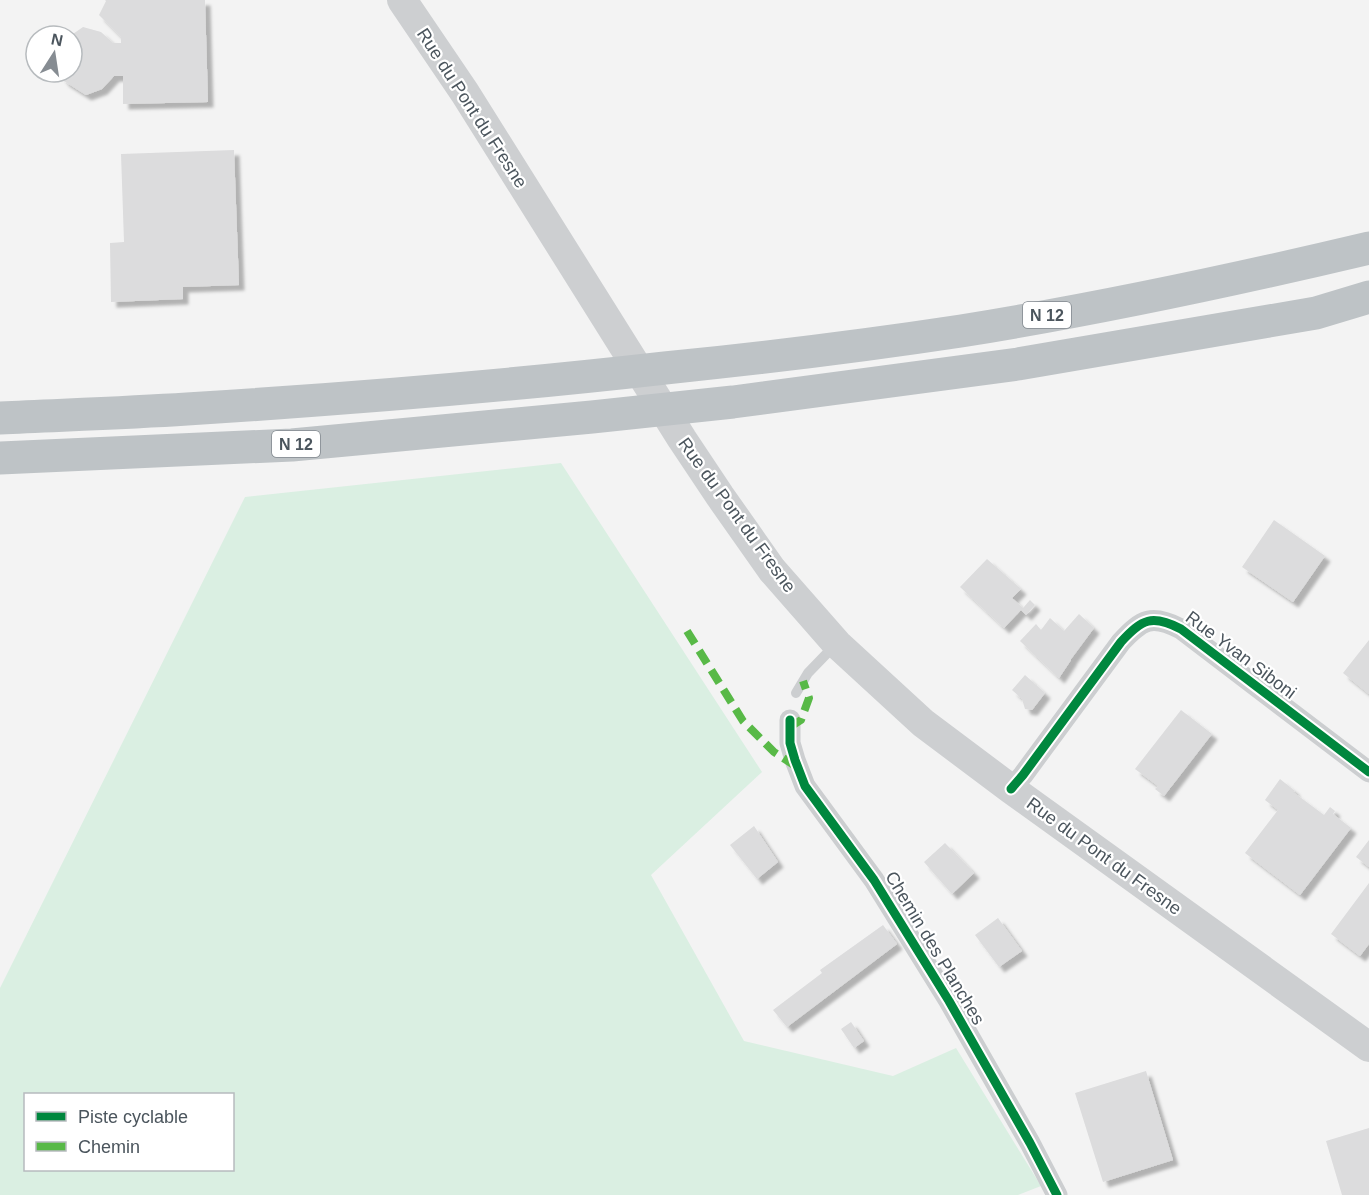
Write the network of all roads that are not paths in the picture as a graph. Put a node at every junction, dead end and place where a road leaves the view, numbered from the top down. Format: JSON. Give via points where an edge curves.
{"nodes":[{"id":1,"x":402,"y":0,"type":"edge"},
{"id":2,"x":1369,"y":248,"type":"edge"},
{"id":3,"x":1369,"y":297,"type":"edge"},
{"id":4,"x":0,"y":418,"type":"edge"},
{"id":5,"x":0,"y":458,"type":"edge"},
{"id":6,"x":837,"y":644,"type":"junction"},
{"id":7,"x":796,"y":693,"type":"dead end"},
{"id":8,"x":790,"y":720,"type":"dead end"},
{"id":9,"x":1369,"y":772,"type":"edge"},
{"id":10,"x":1011,"y":789,"type":"junction"},
{"id":11,"x":1369,"y":1047,"type":"edge"},
{"id":12,"x":1057,"y":1195,"type":"edge"}],
"edges":[{"from":1,"to":6,"type":"main road","name":"Rue du Pont du Fresne","via":[[713,486],[772,570]]},
{"from":2,"to":4,"type":"highway","number":"N 12","via":[[1135,299],[846,347],[576,378],[401,393]]},
{"from":3,"to":5,"type":"highway","number":"N 12","via":[[1316,313],[1018,364],[733,402],[292,445]]},
{"from":6,"to":7,"type":"lane","via":[[808,673]]},
{"from":6,"to":10,"type":"main road","name":"Rue du Pont du Fresne","via":[[923,723]]},
{"from":8,"to":12,"type":"street","name":"Chemin des Planches","via":[[790,743],[805,786],[874,880],[943,991]]},
{"from":9,"to":10,"type":"street","name":"Rue Yvan Siboni","via":[[1181,629],[1167,621],[1147,621],[1121,642]]},
{"from":10,"to":11,"type":"main road","name":"Rue du Pont du Fresne"}]}
